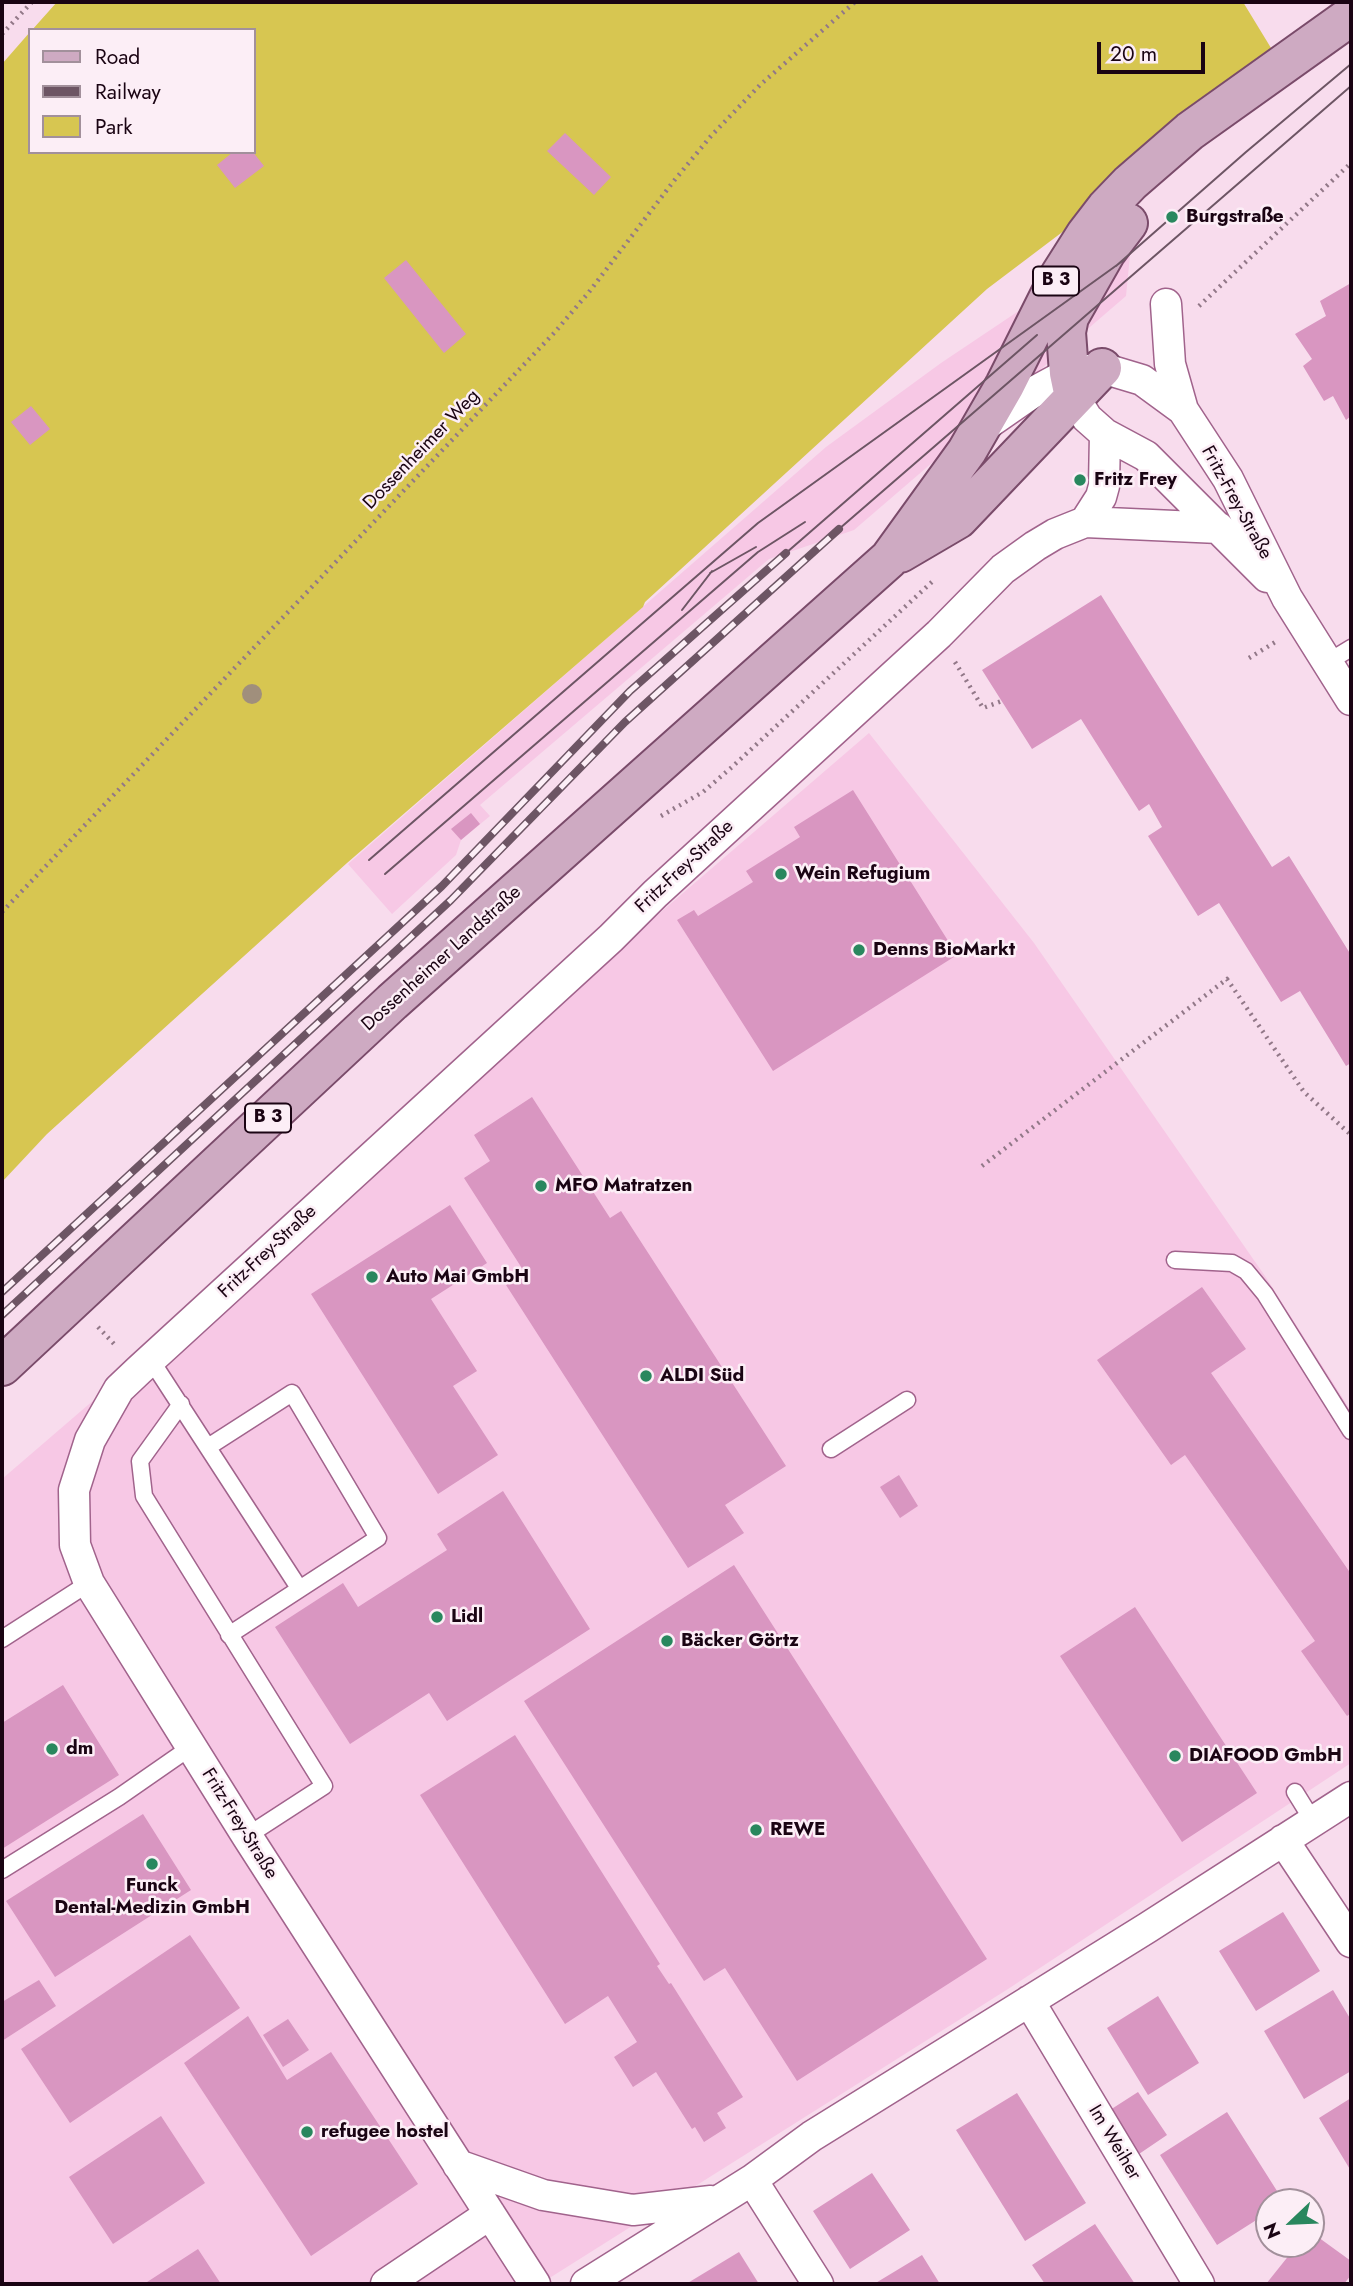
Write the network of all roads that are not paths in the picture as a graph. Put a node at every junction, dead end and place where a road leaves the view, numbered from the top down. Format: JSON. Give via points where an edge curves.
{"nodes":[{"id":1,"x":1351,"y":16,"type":"edge"},
{"id":2,"x":1163,"y":154,"type":"junction"},
{"id":3,"x":1166,"y":304,"type":"dead end"},
{"id":4,"x":1082,"y":380,"type":"junction"},
{"id":5,"x":1183,"y":410,"type":"junction"},
{"id":6,"x":980,"y":430,"type":"junction"},
{"id":7,"x":1105,"y":434,"type":"junction"},
{"id":8,"x":1085,"y":522,"type":"junction"},
{"id":9,"x":1219,"y":527,"type":"junction"},
{"id":10,"x":889,"y":559,"type":"junction"},
{"id":11,"x":1287,"y":598,"type":"junction"},
{"id":12,"x":1339,"y":655,"type":"edge"},
{"id":13,"x":1351,"y":700,"type":"edge"},
{"id":14,"x":1175,"y":1260,"type":"dead end"},
{"id":15,"x":151,"y":1360,"type":"junction"},
{"id":16,"x":2,"y":1366,"type":"edge"},
{"id":17,"x":907,"y":1400,"type":"dead end"},
{"id":18,"x":181,"y":1404,"type":"junction"},
{"id":19,"x":1351,"y":1431,"type":"edge"},
{"id":20,"x":208,"y":1447,"type":"junction"},
{"id":21,"x":831,"y":1449,"type":"dead end"},
{"id":22,"x":89,"y":1583,"type":"junction"},
{"id":23,"x":299,"y":1588,"type":"junction"},
{"id":24,"x":229,"y":1635,"type":"junction"},
{"id":25,"x":2,"y":1639,"type":"edge"},
{"id":26,"x":191,"y":1747,"type":"junction"},
{"id":27,"x":1295,"y":1792,"type":"dead end"},
{"id":28,"x":1351,"y":1797,"type":"edge"},
{"id":29,"x":1313,"y":1821,"type":"junction"},
{"id":30,"x":247,"y":1836,"type":"junction"},
{"id":31,"x":1283,"y":1840,"type":"junction"},
{"id":32,"x":2,"y":1870,"type":"edge"},
{"id":33,"x":1351,"y":1942,"type":"edge"},
{"id":34,"x":1029,"y":2001,"type":"junction"},
{"id":35,"x":458,"y":2165,"type":"junction"},
{"id":36,"x":752,"y":2180,"type":"junction"},
{"id":37,"x":718,"y":2200,"type":"junction"},
{"id":38,"x":490,"y":2214,"type":"junction"},
{"id":39,"x":386,"y":2284,"type":"edge"},
{"id":40,"x":535,"y":2284,"type":"edge"},
{"id":41,"x":586,"y":2284,"type":"edge"},
{"id":42,"x":818,"y":2284,"type":"edge"},
{"id":43,"x":1199,"y":2284,"type":"edge"}],
"edges":[{"from":1,"to":2,"type":"main road","name":"Dossenheimer Landstraße","number":"B 3","via":[[1226,103]]},
{"from":2,"to":4,"type":"main road","number":"B 3","via":[[1143,208],[1106,252],[1069,317],[1066,332]]},
{"from":2,"to":6,"type":"main road","name":"Dossenheimer Landstraße","number":"B 3","via":[[1130,183],[1086,234]]},
{"from":3,"to":5,"type":"street","name":"Fritz-Frey-Straße","via":[[1170,364]]},
{"from":4,"to":5,"type":"street","name":"Fritz-Frey-Straße","via":[[1142,380]]},
{"from":4,"to":6,"type":"street","name":"Dossenheimer Landstraße","via":[[1032,393]]},
{"from":4,"to":7,"type":"street","name":"Fritz-Frey-Straße","via":[[1087,418]]},
{"from":4,"to":10,"type":"main road","name":"Dossenheimer Landstraße","number":"B 3","via":[[958,519]]},
{"from":5,"to":11,"type":"street","name":"Fritz-Frey-Straße","via":[[1228,479]]},
{"from":6,"to":10,"type":"main road","name":"Dossenheimer Landstraße","number":"B 3"},
{"from":7,"to":8,"type":"street","via":[[1104,486]]},
{"from":7,"to":9,"type":"street","name":"Fritz-Frey-Straße","via":[[1146,456]]},
{"from":8,"to":9,"type":"street","name":"Fritz-Frey-Straße"},
{"from":8,"to":15,"type":"street","name":"Fritz-Frey-Straße","via":[[1055,534],[1003,569],[939,635]]},
{"from":9,"to":11,"type":"street","name":"Fritz-Frey-Straße"},
{"from":10,"to":16,"type":"main road","name":"Dossenheimer Landstraße","number":"B 3","via":[[392,1002]]},
{"from":11,"to":12,"type":"street","name":"Fritz-Frey-Straße"},
{"from":12,"to":13,"type":"street","name":"Fritz-Frey-Straße"},
{"from":14,"to":19,"type":"lane","via":[[1232,1263],[1246,1271]]},
{"from":15,"to":18,"type":"lane"},
{"from":15,"to":22,"type":"street","name":"Fritz-Frey-Straße","via":[[119,1389],[90,1440],[74,1490],[75,1545]]},
{"from":17,"to":21,"type":"lane"},
{"from":18,"to":20,"type":"lane"},
{"from":18,"to":24,"type":"lane","via":[[140,1461],[144,1496]]},
{"from":20,"to":23,"type":"lane"},
{"from":20,"to":23,"type":"lane","via":[[292,1393],[377,1538]]},
{"from":22,"to":25,"type":"lane"},
{"from":22,"to":26,"type":"street","name":"Fritz-Frey-Straße"},
{"from":23,"to":24,"type":"lane"},
{"from":24,"to":30,"type":"lane","via":[[324,1786]]},
{"from":26,"to":30,"type":"street","name":"Fritz-Frey-Straße"},
{"from":26,"to":32,"type":"lane"},
{"from":27,"to":29,"type":"lane"},
{"from":28,"to":29,"type":"street"},
{"from":29,"to":31,"type":"street"},
{"from":30,"to":35,"type":"street","name":"Fritz-Frey-Straße"},
{"from":31,"to":33,"type":"street"},
{"from":31,"to":34,"type":"street"},
{"from":34,"to":36,"type":"street","via":[[812,2136]]},
{"from":34,"to":43,"type":"street","name":"Im Weiher"},
{"from":35,"to":37,"type":"street","via":[[543,2196],[632,2210]]},
{"from":35,"to":38,"type":"street","name":"Fritz-Frey-Straße"},
{"from":36,"to":37,"type":"street"},
{"from":36,"to":42,"type":"street"},
{"from":37,"to":41,"type":"street"},
{"from":38,"to":39,"type":"street"},
{"from":38,"to":40,"type":"street","name":"Fritz-Frey-Straße"}]}
